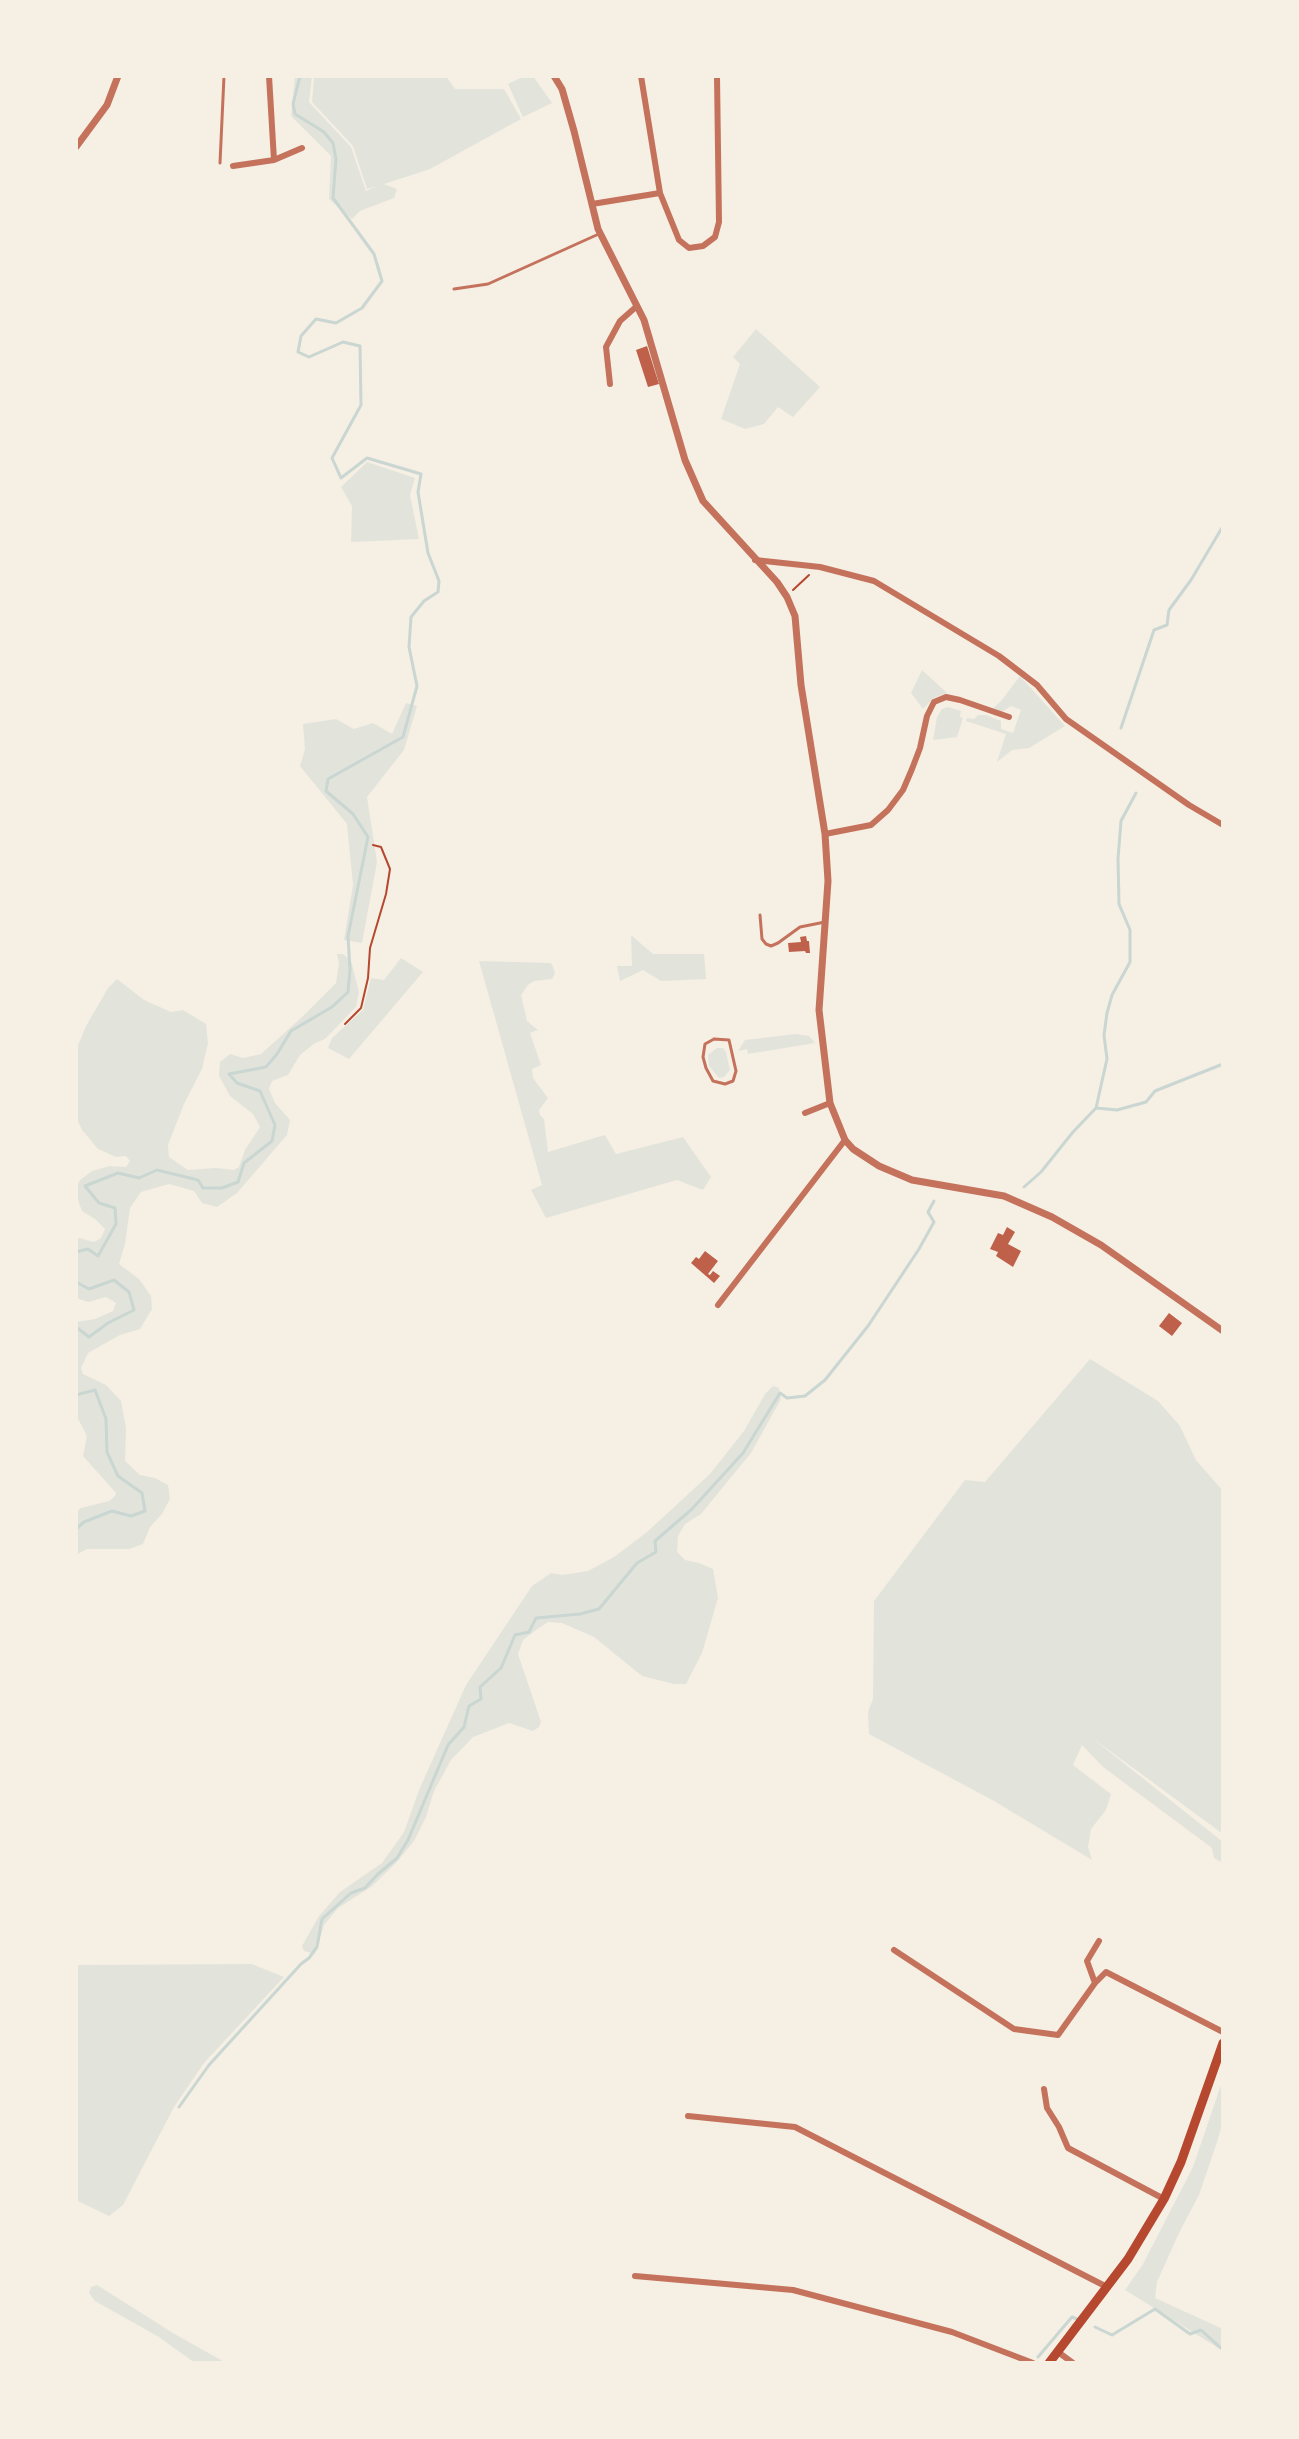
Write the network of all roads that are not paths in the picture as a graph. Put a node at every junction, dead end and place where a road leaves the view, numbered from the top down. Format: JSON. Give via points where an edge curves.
{"nodes":[{"id":1,"x":118,"y":76,"type":"edge"},
{"id":2,"x":224,"y":76,"type":"edge"},
{"id":3,"x":269,"y":76,"type":"edge"},
{"id":4,"x":557,"y":76,"type":"edge"},
{"id":5,"x":641,"y":76,"type":"edge"},
{"id":6,"x":717,"y":76,"type":"edge"},
{"id":7,"x":76,"y":147,"type":"edge"},
{"id":8,"x":302,"y":148,"type":"dead end"},
{"id":9,"x":274,"y":160,"type":"junction"},
{"id":10,"x":220,"y":163,"type":"dead end"},
{"id":11,"x":233,"y":166,"type":"dead end"},
{"id":12,"x":660,"y":193,"type":"junction"},
{"id":13,"x":592,"y":204,"type":"junction"},
{"id":14,"x":601,"y":233,"type":"junction"},
{"id":15,"x":454,"y":289,"type":"dead end"},
{"id":16,"x":637,"y":306,"type":"junction"},
{"id":17,"x":610,"y":384,"type":"dead end"},
{"id":18,"x":755,"y":560,"type":"junction"},
{"id":19,"x":1009,"y":717,"type":"dead end"},
{"id":20,"x":1223,"y":825,"type":"edge"},
{"id":21,"x":825,"y":834,"type":"junction"},
{"id":22,"x":760,"y":915,"type":"dead end"},
{"id":23,"x":825,"y":922,"type":"junction"},
{"id":24,"x":729,"y":1040,"type":"joint"},
{"id":25,"x":830,"y":1103,"type":"junction"},
{"id":26,"x":805,"y":1113,"type":"dead end"},
{"id":27,"x":845,"y":1140,"type":"junction"},
{"id":28,"x":718,"y":1305,"type":"dead end"},
{"id":29,"x":1223,"y":1331,"type":"edge"},
{"id":30,"x":1099,"y":1941,"type":"dead end"},
{"id":31,"x":894,"y":1950,"type":"dead end"},
{"id":32,"x":1095,"y":1983,"type":"junction"},
{"id":33,"x":1223,"y":2032,"type":"edge"},
{"id":34,"x":1223,"y":2043,"type":"edge"},
{"id":35,"x":1044,"y":2089,"type":"dead end"},
{"id":36,"x":688,"y":2116,"type":"dead end"},
{"id":37,"x":1164,"y":2199,"type":"junction"},
{"id":38,"x":635,"y":2276,"type":"dead end"},
{"id":39,"x":1107,"y":2287,"type":"junction"},
{"id":40,"x":1058,"y":2352,"type":"junction"},
{"id":41,"x":1033,"y":2363,"type":"edge"},
{"id":42,"x":1049,"y":2363,"type":"edge"},
{"id":43,"x":1073,"y":2363,"type":"edge"}],
"edges":[{"from":1,"to":7,"type":"street","via":[[107,105]]},
{"from":2,"to":10,"type":"lane"},
{"from":3,"to":9,"type":"street"},
{"from":4,"to":13,"type":"street"},
{"from":5,"to":12,"type":"street"},
{"from":6,"to":12,"type":"street","via":[[715,237],[689,248],[679,240]]},
{"from":8,"to":9,"type":"street"},
{"from":9,"to":11,"type":"street"},
{"from":12,"to":13,"type":"street"},
{"from":13,"to":14,"type":"street"},
{"from":14,"to":15,"type":"lane","via":[[488,284]]},
{"from":14,"to":16,"type":"street"},
{"from":16,"to":17,"type":"street","via":[[620,321],[606,347]]},
{"from":16,"to":18,"type":"street","via":[[703,501]]},
{"from":18,"to":20,"type":"street","via":[[820,567],[874,581],[999,656],[1037,685],[1066,719]]},
{"from":18,"to":21,"type":"street","via":[[777,582],[795,616]]},
{"from":19,"to":21,"type":"street","via":[[946,697],[934,702],[912,769],[888,810],[871,825]]},
{"from":21,"to":23,"type":"street"},
{"from":22,"to":23,"type":"lane","via":[[762,939],[771,946],[800,927]]},
{"from":23,"to":25,"type":"street","via":[[819,1010]]},
{"from":24,"to":24,"type":"lane","via":[[736,1071],[733,1081],[718,1084],[706,1068],[703,1048],[709,1040]]},
{"from":25,"to":26,"type":"street"},
{"from":25,"to":27,"type":"street"},
{"from":27,"to":28,"type":"street"},
{"from":27,"to":29,"type":"street","via":[[879,1166],[912,1180],[1004,1196],[1052,1217]]},
{"from":30,"to":32,"type":"street","via":[[1087,1961]]},
{"from":31,"to":32,"type":"street","via":[[1014,2029],[1058,2035]]},
{"from":32,"to":33,"type":"street","via":[[1106,1972]]},
{"from":34,"to":37,"type":"highway"},
{"from":35,"to":37,"type":"street","via":[[1047,2108],[1068,2148]]},
{"from":36,"to":39,"type":"street","via":[[795,2127]]},
{"from":37,"to":39,"type":"highway"},
{"from":38,"to":41,"type":"street","via":[[793,2290],[952,2332]]},
{"from":39,"to":40,"type":"highway"},
{"from":40,"to":42,"type":"highway"},
{"from":40,"to":43,"type":"street"}]}
